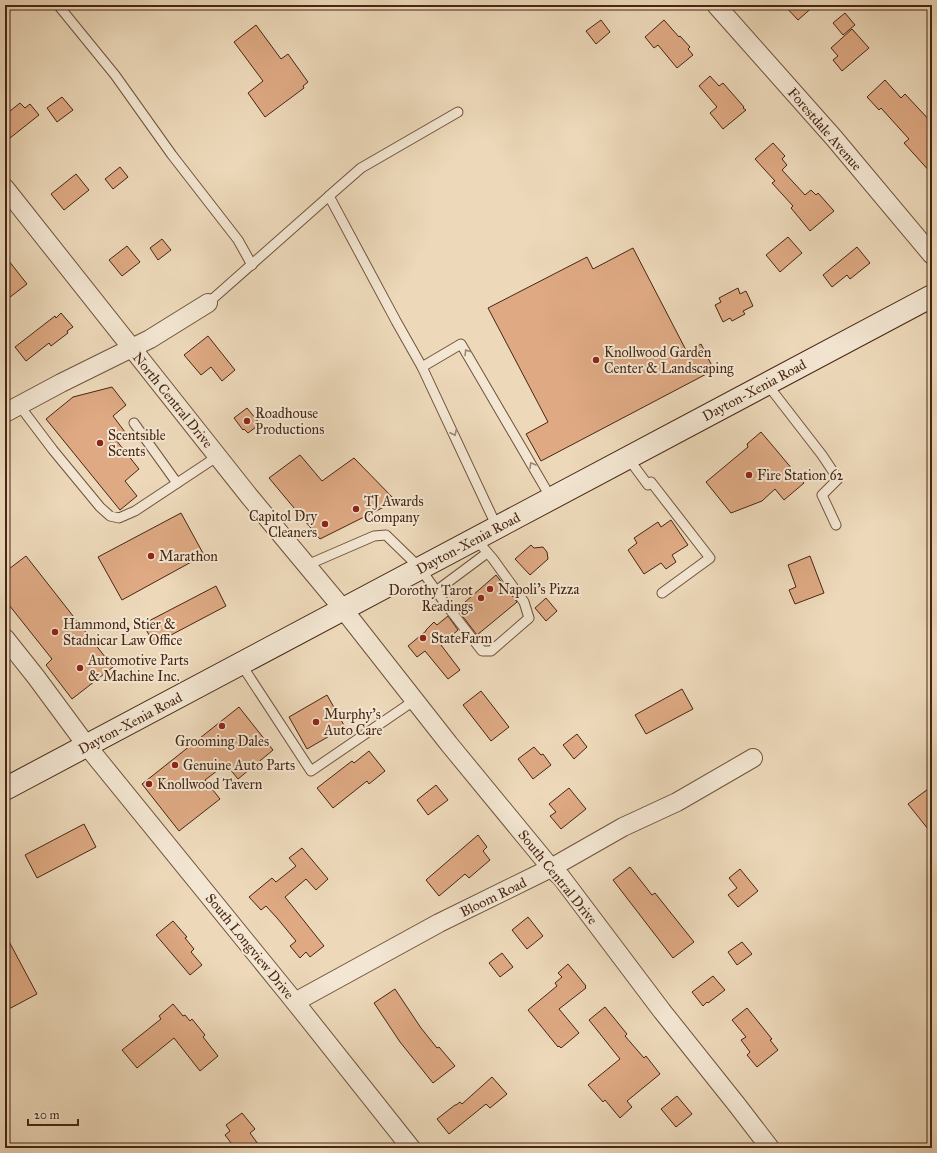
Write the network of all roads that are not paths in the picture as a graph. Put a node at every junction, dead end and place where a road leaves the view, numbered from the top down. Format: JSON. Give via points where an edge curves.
{"nodes":[{"id":1,"x":58,"y":5,"type":"edge"},
{"id":2,"x":716,"y":5,"type":"edge"},
{"id":3,"x":458,"y":112,"type":"dead end"},
{"id":4,"x":5,"y":188,"type":"edge"},
{"id":5,"x":330,"y":196,"type":"junction"},
{"id":6,"x":932,"y":255,"type":"edge"},
{"id":7,"x":252,"y":265,"type":"junction"},
{"id":8,"x":932,"y":296,"type":"edge"},
{"id":9,"x":208,"y":303,"type":"joint"},
{"id":10,"x":132,"y":348,"type":"junction"},
{"id":11,"x":422,"y":367,"type":"junction"},
{"id":12,"x":766,"y":384,"type":"junction"},
{"id":13,"x":12,"y":409,"type":"edge"},
{"id":14,"x":134,"y":423,"type":"dead end"},
{"id":15,"x":218,"y":456,"type":"junction"},
{"id":16,"x":628,"y":458,"type":"junction"},
{"id":17,"x":177,"y":483,"type":"junction"},
{"id":18,"x":551,"y":498,"type":"junction"},
{"id":19,"x":836,"y":525,"type":"dead end"},
{"id":20,"x":498,"y":527,"type":"junction"},
{"id":21,"x":482,"y":546,"type":"junction"},
{"id":22,"x":307,"y":565,"type":"junction"},
{"id":23,"x":420,"y":568,"type":"junction"},
{"id":24,"x":436,"y":591,"type":"junction"},
{"id":25,"x":662,"y":593,"type":"dead end"},
{"id":26,"x":343,"y":609,"type":"junction"},
{"id":27,"x":5,"y":638,"type":"edge"},
{"id":28,"x":241,"y":664,"type":"junction"},
{"id":29,"x":415,"y":700,"type":"junction"},
{"id":30,"x":87,"y":746,"type":"junction"},
{"id":31,"x":753,"y":758,"type":"dead end"},
{"id":32,"x":5,"y":789,"type":"edge"},
{"id":33,"x":551,"y":868,"type":"junction"},
{"id":34,"x":296,"y":1002,"type":"junction"},
{"id":35,"x":411,"y":1148,"type":"edge"},
{"id":36,"x":770,"y":1148,"type":"edge"}],
"edges":[{"from":1,"to":7,"type":"lane","via":[[115,75],[172,155],[238,240]]},
{"from":2,"to":6,"type":"street","name":"Forestdale Avenue","via":[[834,138]]},
{"from":3,"to":5,"type":"lane","via":[[360,168]]},
{"from":4,"to":10,"type":"street","name":"North Central Drive"},
{"from":5,"to":7,"type":"lane"},
{"from":5,"to":11,"type":"lane"},
{"from":7,"to":9,"type":"lane"},
{"from":8,"to":12,"type":"main road","name":"Dayton-Xenia Road"},
{"from":9,"to":10,"type":"street"},
{"from":10,"to":13,"type":"street"},
{"from":10,"to":15,"type":"street","name":"North Central Drive"},
{"from":18,"to":11,"type":"lane","one_way":true,"via":[[462,344]]},
{"from":11,"to":20,"type":"lane","one_way":true},
{"from":12,"to":16,"type":"main road","name":"Dayton-Xenia Road"},
{"from":12,"to":19,"type":"lane","via":[[838,479],[822,495]]},
{"from":13,"to":17,"type":"lane","via":[[58,456],[110,516],[119,518],[135,511]]},
{"from":14,"to":17,"type":"lane"},
{"from":15,"to":17,"type":"lane"},
{"from":15,"to":22,"type":"street","name":"North Central Drive"},
{"from":16,"to":18,"type":"main road","name":"Dayton-Xenia Road"},
{"from":16,"to":25,"type":"lane","via":[[648,485],[651,482],[710,558]]},
{"from":18,"to":20,"type":"main road","name":"Dayton-Xenia Road"},
{"from":20,"to":21,"type":"main road","name":"Dayton-Xenia Road"},
{"from":21,"to":23,"type":"main road","name":"Dayton-Xenia Road"},
{"from":21,"to":24,"type":"lane"},
{"from":21,"to":24,"type":"lane","via":[[524,602],[529,618],[490,651],[482,651]]},
{"from":22,"to":23,"type":"lane","via":[[374,536],[386,535]]},
{"from":22,"to":26,"type":"street","name":"North Central Drive"},
{"from":23,"to":24,"type":"lane"},
{"from":23,"to":26,"type":"main road","name":"Dayton-Xenia Road"},
{"from":26,"to":28,"type":"main road","name":"Dayton-Xenia Road"},
{"from":26,"to":29,"type":"street","name":"South Central Drive"},
{"from":27,"to":30,"type":"street","name":"South Longview Drive"},
{"from":28,"to":29,"type":"lane","via":[[311,771]]},
{"from":28,"to":30,"type":"main road","name":"Dayton-Xenia Road"},
{"from":29,"to":33,"type":"street","name":"South Central Drive"},
{"from":30,"to":32,"type":"main road","name":"Dayton-Xenia Road"},
{"from":30,"to":34,"type":"street","name":"South Longview Drive"},
{"from":31,"to":33,"type":"street","name":"Bloom Road","via":[[677,802],[623,827]]},
{"from":33,"to":34,"type":"street","name":"Bloom Road","via":[[439,924]]},
{"from":33,"to":36,"type":"street","name":"South Central Drive","via":[[561,877]]},
{"from":34,"to":35,"type":"street","name":"South Longview Drive"}]}
